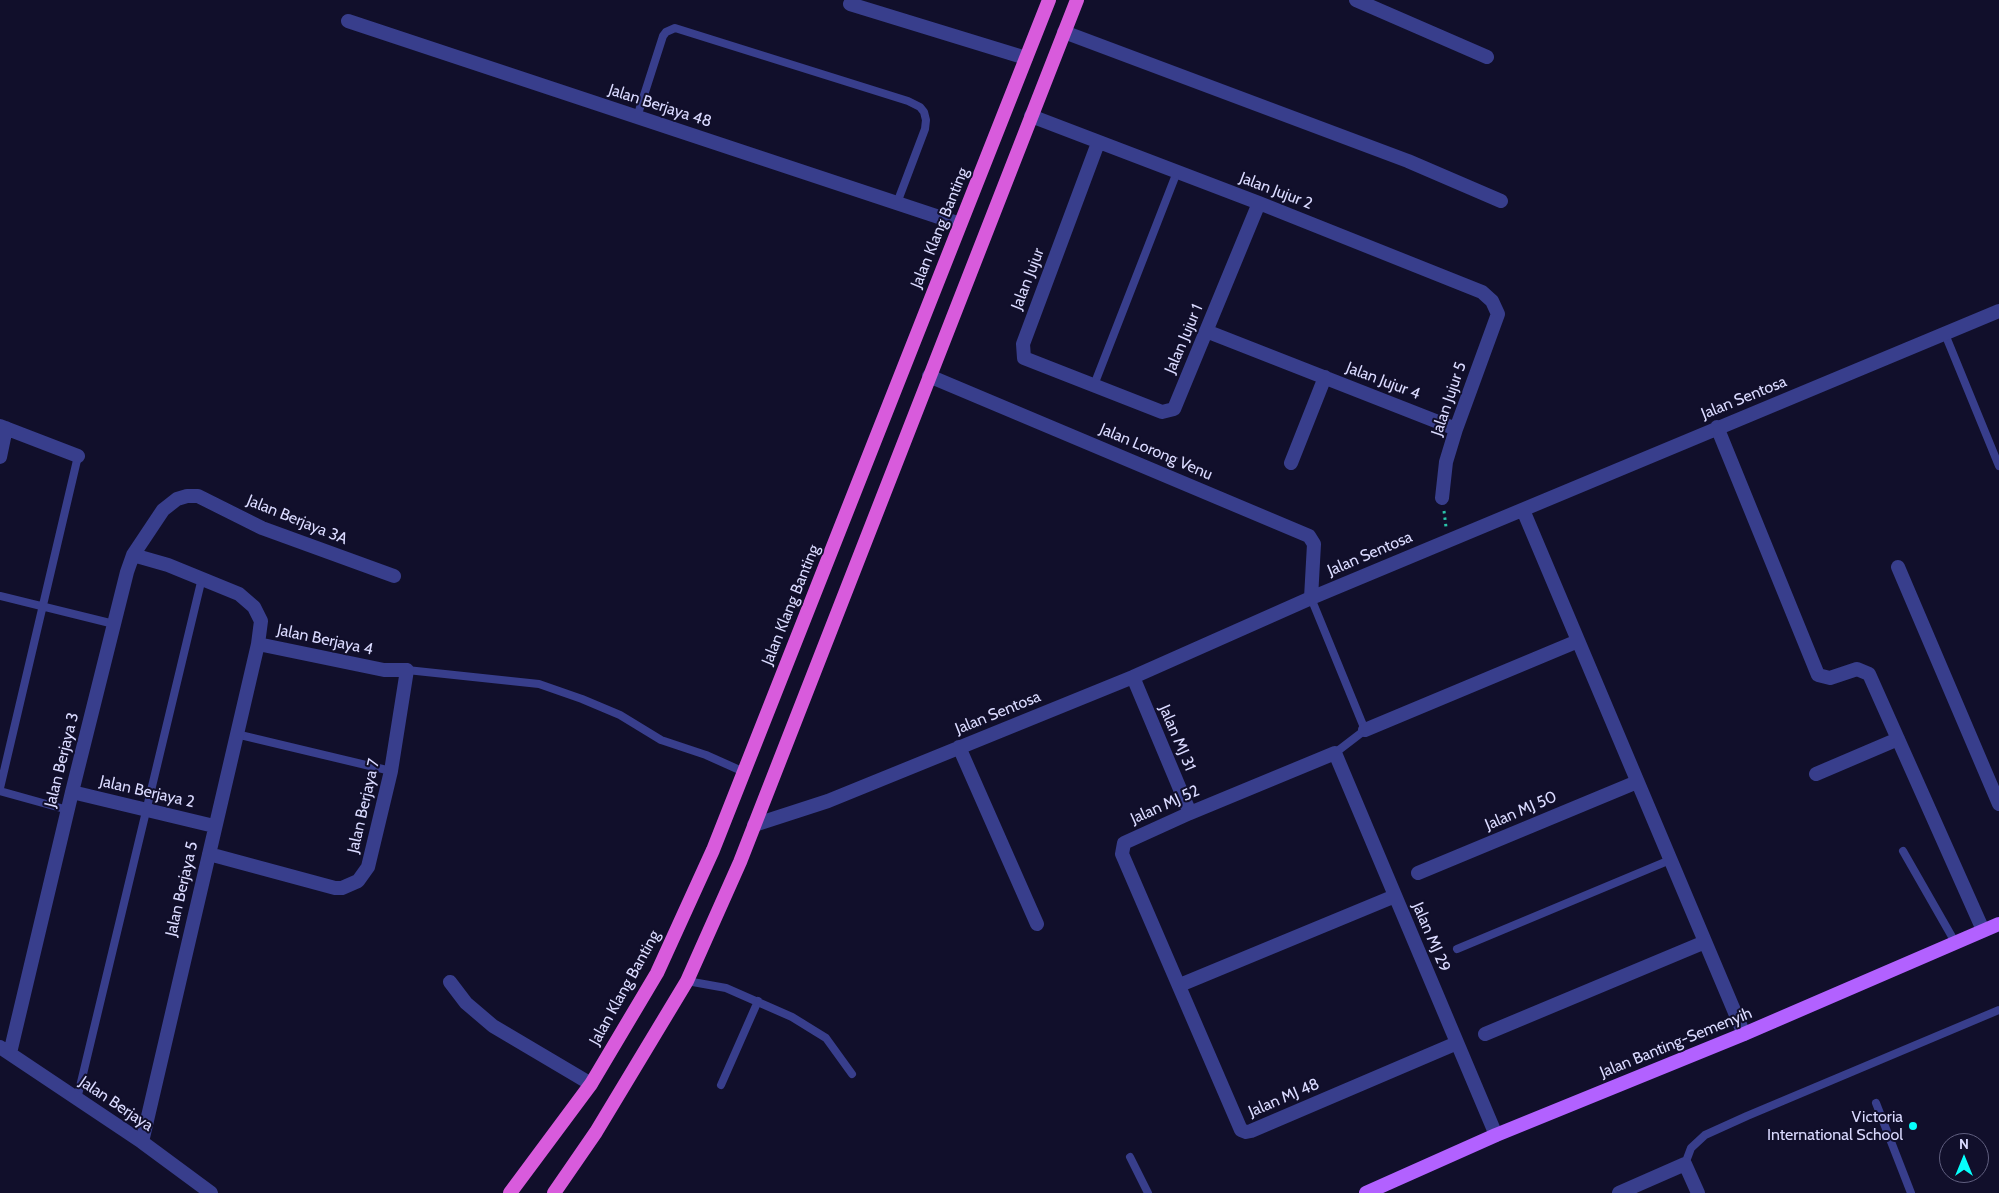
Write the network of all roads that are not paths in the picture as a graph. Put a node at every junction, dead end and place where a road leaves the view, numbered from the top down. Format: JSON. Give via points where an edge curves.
{"nodes":[{"id":1,"x":1049,"y":0,"type":"edge"},
{"id":2,"x":1077,"y":0,"type":"edge"},
{"id":3,"x":1356,"y":0,"type":"edge"},
{"id":4,"x":850,"y":4,"type":"dead end"},
{"id":5,"x":348,"y":21,"type":"dead end"},
{"id":6,"x":1064,"y":32,"type":"junction"},
{"id":7,"x":1020,"y":56,"type":"junction"},
{"id":8,"x":1487,"y":58,"type":"dead end"},
{"id":9,"x":1030,"y":116,"type":"junction"},
{"id":10,"x":637,"y":117,"type":"junction"},
{"id":11,"x":1098,"y":143,"type":"junction"},
{"id":12,"x":1177,"y":172,"type":"junction"},
{"id":13,"x":1501,"y":200,"type":"dead end"},
{"id":14,"x":897,"y":203,"type":"junction"},
{"id":15,"x":1259,"y":203,"type":"junction"},
{"id":16,"x":960,"y":224,"type":"junction"},
{"id":17,"x":1999,"y":311,"type":"edge"},
{"id":18,"x":1498,"y":314,"type":"joint"},
{"id":19,"x":1206,"y":331,"type":"junction"},
{"id":20,"x":1945,"y":334,"type":"junction"},
{"id":21,"x":929,"y":376,"type":"junction"},
{"id":22,"x":1325,"y":377,"type":"junction"},
{"id":23,"x":1094,"y":385,"type":"junction"},
{"id":24,"x":3,"y":427,"type":"edge"},
{"id":25,"x":1717,"y":427,"type":"junction"},
{"id":26,"x":1456,"y":428,"type":"junction"},
{"id":27,"x":78,"y":456,"type":"joint"},
{"id":28,"x":0,"y":457,"type":"edge"},
{"id":29,"x":1291,"y":464,"type":"dead end"},
{"id":30,"x":1999,"y":466,"type":"edge"},
{"id":31,"x":187,"y":496,"type":"joint"},
{"id":32,"x":1442,"y":498,"type":"road end"},
{"id":33,"x":1523,"y":510,"type":"junction"},
{"id":34,"x":133,"y":555,"type":"junction"},
{"id":35,"x":1898,"y":567,"type":"dead end"},
{"id":36,"x":394,"y":576,"type":"dead end"},
{"id":37,"x":202,"y":578,"type":"junction"},
{"id":38,"x":0,"y":596,"type":"edge"},
{"id":39,"x":1311,"y":598,"type":"junction"},
{"id":40,"x":43,"y":606,"type":"junction"},
{"id":41,"x":114,"y":624,"type":"junction"},
{"id":42,"x":1578,"y":641,"type":"junction"},
{"id":43,"x":258,"y":644,"type":"junction"},
{"id":44,"x":407,"y":670,"type":"junction"},
{"id":45,"x":1133,"y":677,"type":"junction"},
{"id":46,"x":1365,"y":730,"type":"junction"},
{"id":47,"x":236,"y":734,"type":"junction"},
{"id":48,"x":1898,"y":739,"type":"junction"},
{"id":49,"x":960,"y":747,"type":"junction"},
{"id":50,"x":1335,"y":753,"type":"junction"},
{"id":51,"x":391,"y":771,"type":"junction"},
{"id":52,"x":744,"y":772,"type":"junction"},
{"id":53,"x":1816,"y":774,"type":"dead end"},
{"id":54,"x":1637,"y":782,"type":"junction"},
{"id":55,"x":0,"y":790,"type":"edge"},
{"id":56,"x":72,"y":792,"type":"junction"},
{"id":57,"x":1999,"y":804,"type":"edge"},
{"id":58,"x":68,"y":810,"type":"junction"},
{"id":59,"x":147,"y":810,"type":"junction"},
{"id":60,"x":1190,"y":813,"type":"junction"},
{"id":61,"x":754,"y":825,"type":"junction"},
{"id":62,"x":214,"y":826,"type":"junction"},
{"id":63,"x":1903,"y":851,"type":"dead end"},
{"id":64,"x":209,"y":854,"type":"junction"},
{"id":65,"x":1670,"y":860,"type":"junction"},
{"id":66,"x":1418,"y":873,"type":"dead end"},
{"id":67,"x":1395,"y":896,"type":"junction"},
{"id":68,"x":1037,"y":924,"type":"dead end"},
{"id":69,"x":1999,"y":924,"type":"edge"},
{"id":70,"x":1983,"y":930,"type":"junction"},
{"id":71,"x":1705,"y":942,"type":"junction"},
{"id":72,"x":1955,"y":942,"type":"junction"},
{"id":73,"x":1457,"y":949,"type":"dead end"},
{"id":74,"x":687,"y":981,"type":"junction"},
{"id":75,"x":450,"y":982,"type":"dead end"},
{"id":76,"x":1180,"y":985,"type":"junction"},
{"id":77,"x":758,"y":1001,"type":"junction"},
{"id":78,"x":1999,"y":1010,"type":"edge"},
{"id":79,"x":1485,"y":1034,"type":"dead end"},
{"id":80,"x":1744,"y":1034,"type":"junction"},
{"id":81,"x":1457,"y":1043,"type":"junction"},
{"id":82,"x":5,"y":1050,"type":"edge"},
{"id":83,"x":852,"y":1074,"type":"dead end"},
{"id":84,"x":591,"y":1084,"type":"junction"},
{"id":85,"x":720,"y":1086,"type":"dead end"},
{"id":86,"x":77,"y":1098,"type":"junction"},
{"id":87,"x":1876,"y":1103,"type":"dead end"},
{"id":88,"x":1496,"y":1135,"type":"junction"},
{"id":89,"x":142,"y":1142,"type":"junction"},
{"id":90,"x":1130,"y":1157,"type":"dead end"},
{"id":91,"x":1685,"y":1164,"type":"junction"},
{"id":92,"x":211,"y":1193,"type":"edge"},
{"id":93,"x":510,"y":1193,"type":"edge"},
{"id":94,"x":554,"y":1193,"type":"edge"},
{"id":95,"x":1148,"y":1193,"type":"edge"},
{"id":96,"x":1366,"y":1193,"type":"edge"},
{"id":97,"x":1619,"y":1193,"type":"edge"},
{"id":98,"x":1698,"y":1193,"type":"edge"},
{"id":99,"x":1911,"y":1193,"type":"edge"}],
"edges":[{"from":1,"to":7,"type":"highway","name":"Jalan Klang Banting"},
{"from":2,"to":6,"type":"highway"},
{"from":3,"to":8,"type":"street"},
{"from":4,"to":7,"type":"street"},
{"from":5,"to":10,"type":"street","name":"Jalan Berjaya 48"},
{"from":6,"to":9,"type":"highway"},
{"from":6,"to":13,"type":"street","via":[[1408,160]]},
{"from":7,"to":16,"type":"highway","name":"Jalan Klang Banting"},
{"from":9,"to":11,"type":"street","name":"Jalan Jujur 2"},
{"from":9,"to":21,"type":"highway"},
{"from":10,"to":14,"type":"street","name":"Jalan Berjaya 48"},
{"from":10,"to":14,"type":"lane","via":[[663,36],[675,28],[908,102],[920,107],[926,120]]},
{"from":11,"to":12,"type":"street","name":"Jalan Jujur 2"},
{"from":11,"to":23,"type":"street","name":"Jalan Jujur","via":[[1022,344],[1024,358]]},
{"from":12,"to":15,"type":"street","name":"Jalan Jujur 2"},
{"from":12,"to":23,"type":"lane"},
{"from":14,"to":16,"type":"street","name":"Jalan Berjaya 48"},
{"from":15,"to":18,"type":"street","name":"Jalan Jujur 2","via":[[1482,292],[1492,301]]},
{"from":15,"to":19,"type":"street","name":"Jalan Jujur 1"},
{"from":16,"to":52,"type":"highway","name":"Jalan Klang Banting"},
{"from":17,"to":20,"type":"street","name":"Jalan Sentosa"},
{"from":18,"to":26,"type":"street","name":"Jalan Jujur 5"},
{"from":19,"to":22,"type":"street","name":"Jalan Jujur 4"},
{"from":19,"to":23,"type":"street","name":"Jalan Jujur 1","via":[[1174,409],[1162,412]]},
{"from":20,"to":25,"type":"street","name":"Jalan Sentosa"},
{"from":20,"to":30,"type":"lane"},
{"from":21,"to":39,"type":"street","name":"Jalan Lorong Venu","via":[[1309,536],[1314,544]]},
{"from":21,"to":61,"type":"highway"},
{"from":22,"to":26,"type":"street","name":"Jalan Jujur 4"},
{"from":22,"to":29,"type":"street","name":"Jalan Jujur 4"},
{"from":24,"to":27,"type":"street"},
{"from":24,"to":28,"type":"street"},
{"from":25,"to":33,"type":"street","name":"Jalan Sentosa"},
{"from":25,"to":48,"type":"street","via":[[1818,675],[1830,678],[1857,669],[1869,674]]},
{"from":26,"to":32,"type":"street","name":"Jalan Jujur 5","via":[[1446,462]]},
{"from":27,"to":40,"type":"lane"},
{"from":31,"to":34,"type":"street","name":"Jalan Berjaya 3","via":[[163,510]]},
{"from":31,"to":36,"type":"street","name":"Jalan Berjaya 3A","via":[[198,496],[262,528]]},
{"from":33,"to":39,"type":"street","name":"Jalan Sentosa"},
{"from":33,"to":42,"type":"street"},
{"from":34,"to":37,"type":"street","name":"Jalan Berjaya 4"},
{"from":34,"to":41,"type":"street","name":"Jalan Berjaya 3"},
{"from":35,"to":57,"type":"street"},
{"from":37,"to":43,"type":"street","name":"Jalan Berjaya 4","via":[[239,594],[254,606],[261,621]]},
{"from":37,"to":59,"type":"lane"},
{"from":38,"to":40,"type":"lane"},
{"from":39,"to":45,"type":"street","name":"Jalan Sentosa"},
{"from":39,"to":46,"type":"lane"},
{"from":40,"to":41,"type":"lane"},
{"from":40,"to":55,"type":"lane"},
{"from":41,"to":56,"type":"street","name":"Jalan Berjaya 3"},
{"from":42,"to":46,"type":"street"},
{"from":42,"to":54,"type":"street"},
{"from":43,"to":44,"type":"street","name":"Jalan Berjaya 4","via":[[384,670]]},
{"from":43,"to":47,"type":"street","name":"Jalan Berjaya 5"},
{"from":44,"to":51,"type":"street","name":"Jalan Berjaya 7"},
{"from":44,"to":52,"type":"lane","via":[[539,684],[620,715],[661,740]]},
{"from":45,"to":49,"type":"street","name":"Jalan Sentosa"},
{"from":45,"to":60,"type":"street","name":"Jalan MJ 31"},
{"from":46,"to":50,"type":"lane"},
{"from":47,"to":51,"type":"lane"},
{"from":47,"to":62,"type":"street","name":"Jalan Berjaya 5"},
{"from":48,"to":53,"type":"street"},
{"from":48,"to":70,"type":"street"},
{"from":49,"to":61,"type":"street","name":"Jalan Sentosa","via":[[828,801]]},
{"from":49,"to":68,"type":"street"},
{"from":50,"to":60,"type":"street","name":"Jalan MJ 52"},
{"from":50,"to":67,"type":"street","name":"Jalan MJ 29"},
{"from":51,"to":64,"type":"street","name":"Jalan Berjaya 7","via":[[368,867],[358,880],[342,888]]},
{"from":52,"to":84,"type":"highway","name":"Jalan Klang Banting","via":[[658,973]]},
{"from":54,"to":65,"type":"street"},
{"from":54,"to":66,"type":"street","name":"Jalan MJ 50"},
{"from":55,"to":58,"type":"lane"},
{"from":56,"to":58,"type":"street","name":"Jalan Berjaya 3"},
{"from":56,"to":59,"type":"street","name":"Jalan Berjaya 2"},
{"from":58,"to":82,"type":"street","name":"Jalan Berjaya 3"},
{"from":59,"to":62,"type":"street","name":"Jalan Berjaya 2"},
{"from":59,"to":86,"type":"lane"},
{"from":60,"to":76,"type":"street","name":"Jalan MJ 52","via":[[1124,843],[1122,848]]},
{"from":61,"to":74,"type":"highway"},
{"from":62,"to":64,"type":"street","name":"Jalan Berjaya 5"},
{"from":63,"to":72,"type":"lane"},
{"from":64,"to":89,"type":"street","name":"Jalan Berjaya 5"},
{"from":65,"to":71,"type":"street"},
{"from":65,"to":73,"type":"lane"},
{"from":67,"to":76,"type":"street"},
{"from":67,"to":81,"type":"street","name":"Jalan MJ 29"},
{"from":69,"to":70,"type":"main road","name":"Jalan Banting-Semenyih"},
{"from":70,"to":72,"type":"main road","name":"Jalan Banting-Semenyih"},
{"from":71,"to":79,"type":"street"},
{"from":71,"to":80,"type":"street"},
{"from":72,"to":80,"type":"main road","name":"Jalan Banting-Semenyih"},
{"from":74,"to":77,"type":"lane","via":[[726,988]]},
{"from":74,"to":94,"type":"highway","via":[[596,1132]]},
{"from":75,"to":84,"type":"street","via":[[466,1003],[493,1026]]},
{"from":76,"to":81,"type":"street","name":"Jalan MJ 48","via":[[1242,1130],[1246,1132]]},
{"from":77,"to":83,"type":"lane","via":[[826,1038]]},
{"from":77,"to":85,"type":"lane"},
{"from":78,"to":91,"type":"lane","via":[[1705,1136],[1691,1148]]},
{"from":80,"to":88,"type":"main road","name":"Jalan Banting-Semenyih"},
{"from":81,"to":88,"type":"street","name":"Jalan MJ 29"},
{"from":82,"to":86,"type":"street","name":"Jalan Berjaya"},
{"from":84,"to":93,"type":"highway","name":"Jalan Klang Banting"},
{"from":86,"to":89,"type":"street","name":"Jalan Berjaya"},
{"from":87,"to":99,"type":"lane"},
{"from":88,"to":96,"type":"main road","name":"Jalan Banting-Semenyih"},
{"from":89,"to":92,"type":"street","name":"Jalan Berjaya"},
{"from":90,"to":95,"type":"lane"},
{"from":91,"to":97,"type":"street"},
{"from":91,"to":98,"type":"street"}]}
